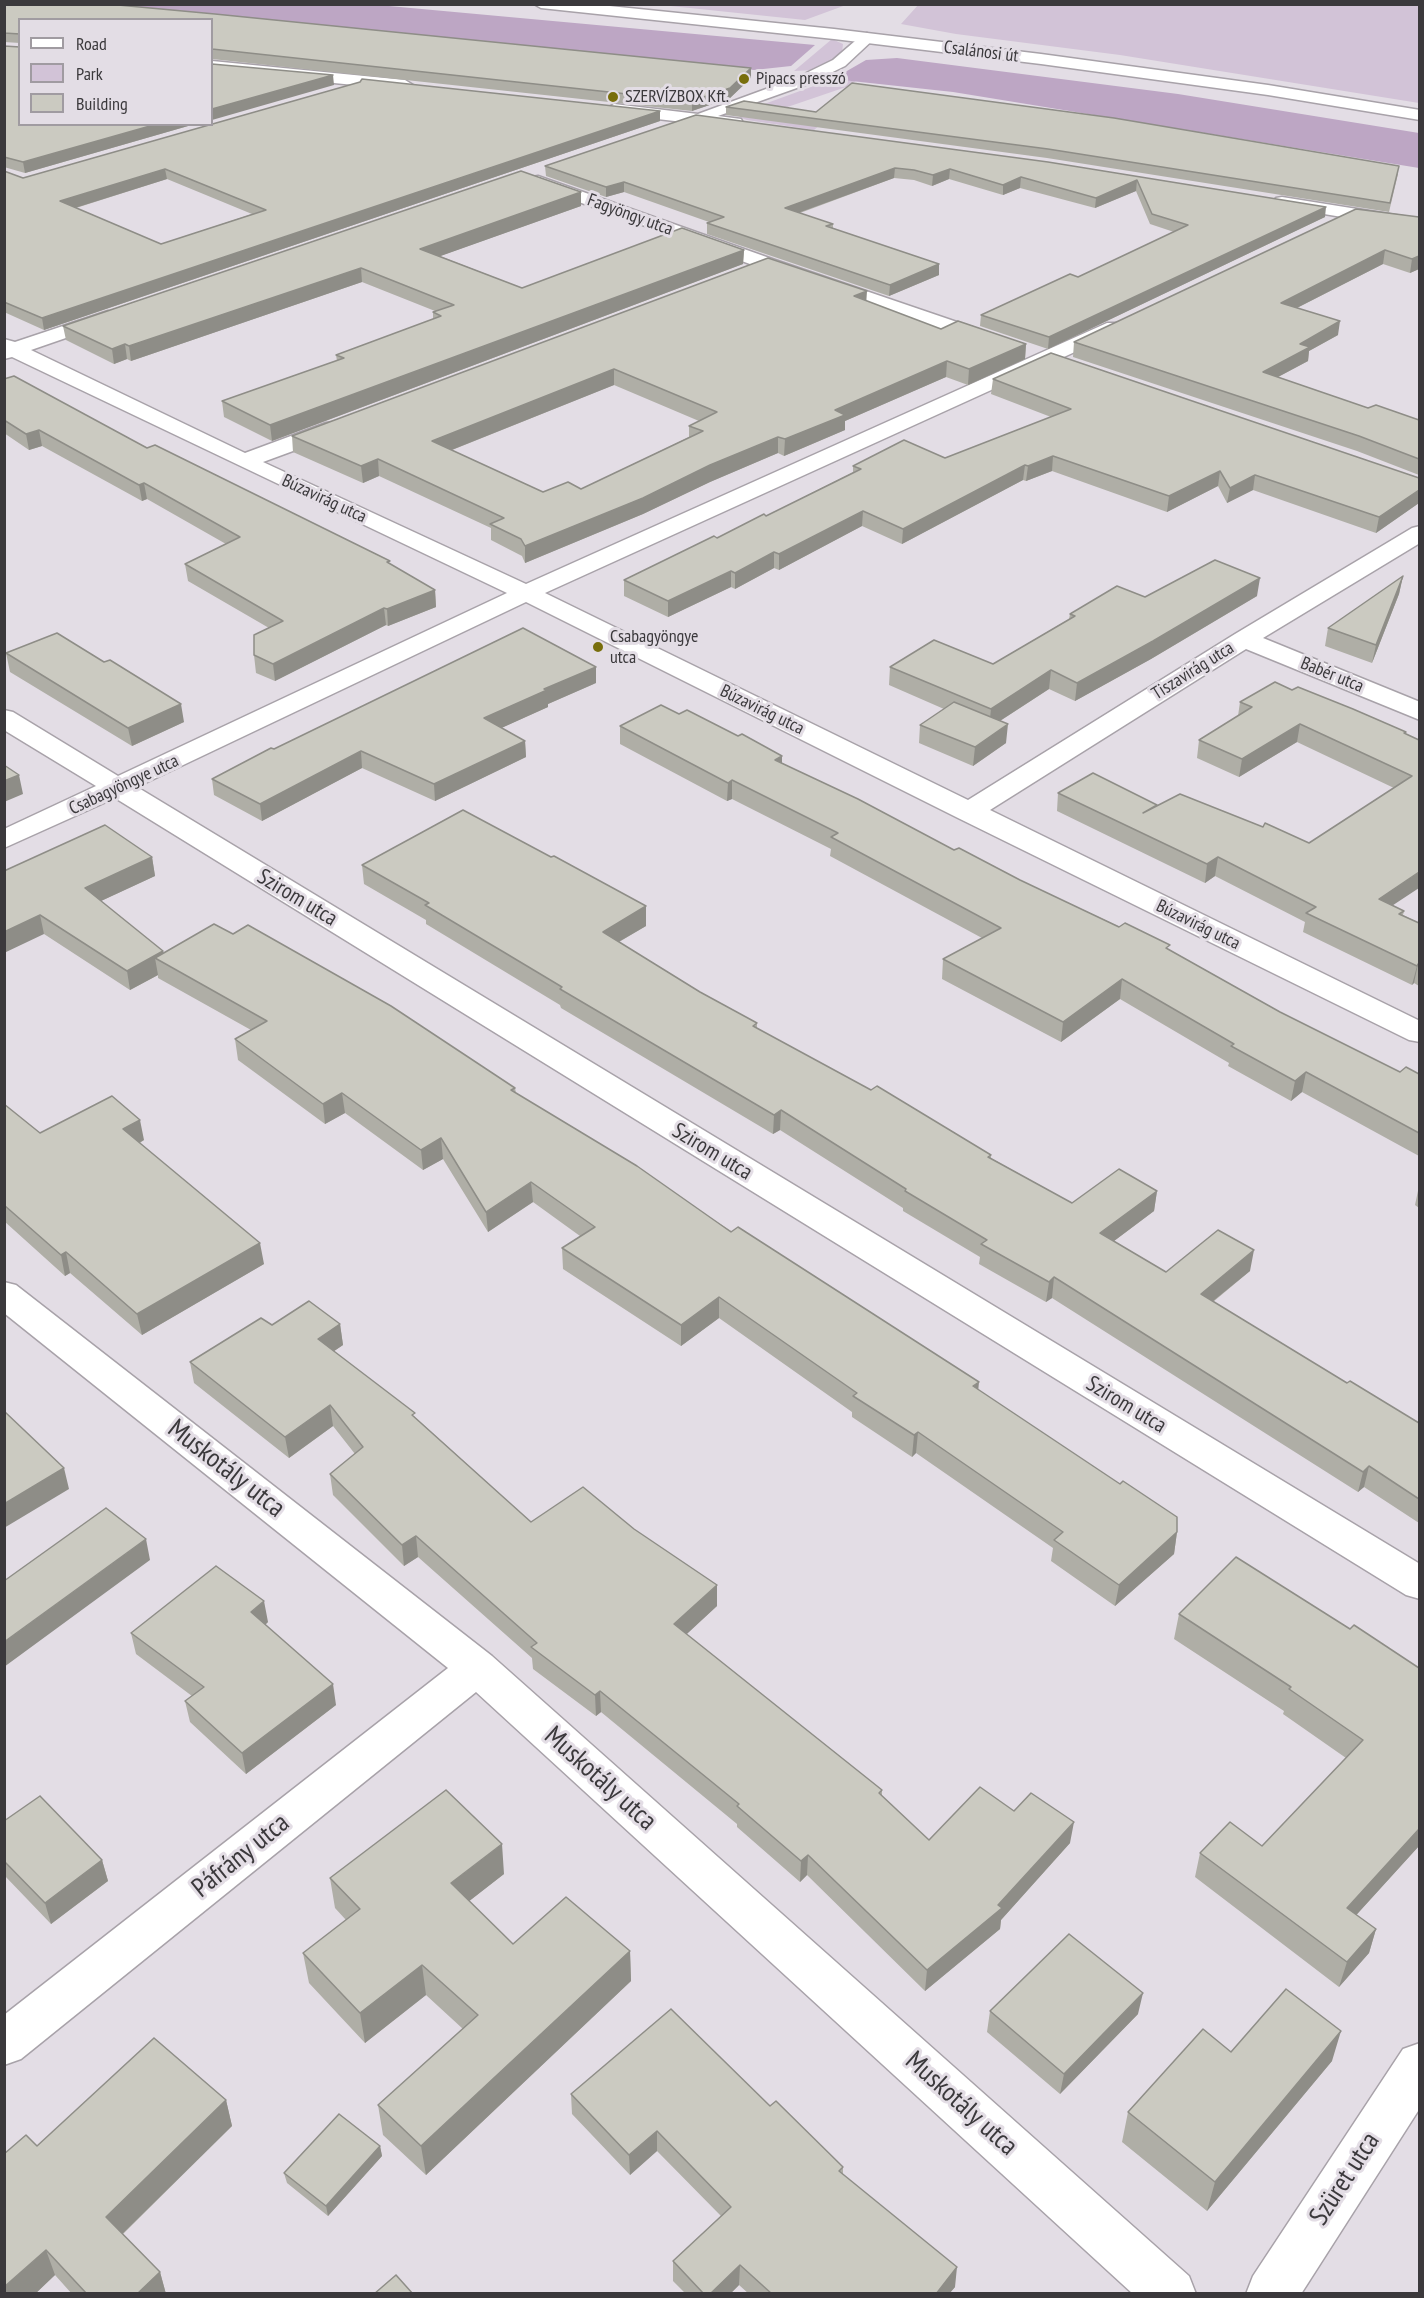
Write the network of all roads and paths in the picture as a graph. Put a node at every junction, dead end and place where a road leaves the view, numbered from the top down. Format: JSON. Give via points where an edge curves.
{"nodes":[{"id":1,"x":541,"y":4,"type":"edge"},
{"id":2,"x":867,"y":38,"type":"junction"},
{"id":3,"x":213,"y":66,"type":"edge"},
{"id":4,"x":374,"y":81,"type":"junction"},
{"id":5,"x":420,"y":87,"type":"edge"},
{"id":6,"x":328,"y":94,"type":"edge"},
{"id":7,"x":598,"y":107,"type":"edge"},
{"id":8,"x":1419,"y":115,"type":"edge"},
{"id":9,"x":696,"y":118,"type":"junction"},
{"id":10,"x":755,"y":126,"type":"edge"},
{"id":11,"x":651,"y":133,"type":"edge"},
{"id":12,"x":554,"y":165,"type":"edge"},
{"id":13,"x":1270,"y":200,"type":"edge"},
{"id":14,"x":1353,"y":213,"type":"junction"},
{"id":15,"x":1419,"y":225,"type":"edge"},
{"id":16,"x":1321,"y":228,"type":"edge"},
{"id":17,"x":768,"y":264,"type":"junction"},
{"id":18,"x":734,"y":276,"type":"edge"},
{"id":19,"x":127,"y":310,"type":"edge"},
{"id":20,"x":1131,"y":319,"type":"edge"},
{"id":21,"x":8,"y":349,"type":"edge"},
{"id":22,"x":1047,"y":359,"type":"junction"},
{"id":23,"x":1070,"y":366,"type":"edge"},
{"id":24,"x":356,"y":419,"type":"edge"},
{"id":25,"x":244,"y":461,"type":"junction"},
{"id":26,"x":1419,"y":533,"type":"edge"},
{"id":27,"x":526,"y":593,"type":"junction"},
{"id":28,"x":1244,"y":639,"type":"junction"},
{"id":29,"x":1419,"y":712,"type":"edge"},
{"id":30,"x":4,"y":718,"type":"edge"},
{"id":31,"x":117,"y":788,"type":"junction"},
{"id":32,"x":968,"y":812,"type":"junction"},
{"id":33,"x":4,"y":840,"type":"edge"},
{"id":34,"x":1419,"y":1033,"type":"edge"},
{"id":35,"x":4,"y":1294,"type":"edge"},
{"id":36,"x":1419,"y":1584,"type":"edge"},
{"id":37,"x":477,"y":1668,"type":"junction"},
{"id":38,"x":4,"y":2044,"type":"edge"},
{"id":39,"x":1419,"y":2065,"type":"edge"},
{"id":40,"x":1171,"y":2294,"type":"edge"},
{"id":41,"x":1271,"y":2294,"type":"edge"}],
"edges":[{"from":1,"to":2,"type":"street","name":"Csalánosi út"},
{"from":2,"to":8,"type":"street","name":"Csalánosi út","via":[[1168,76]]},
{"from":2,"to":9,"type":"street","via":[[839,63],[802,81]]},
{"from":3,"to":4,"type":"street"},
{"from":4,"to":5,"type":"street"},
{"from":4,"to":6,"type":"street"},
{"from":7,"to":9,"type":"street"},
{"from":9,"to":10,"type":"street"},
{"from":9,"to":11,"type":"street"},
{"from":12,"to":17,"type":"street","name":"Fagyöngy utca","via":[[522,176]]},
{"from":13,"to":14,"type":"street"},
{"from":14,"to":15,"type":"street"},
{"from":14,"to":16,"type":"street"},
{"from":17,"to":18,"type":"street"},
{"from":17,"to":22,"type":"street","name":"Fagyöngy utca"},
{"from":19,"to":21,"type":"street"},
{"from":20,"to":22,"type":"street","name":"Csabagyöngye utca"},
{"from":21,"to":25,"type":"street","name":"Búzavirág utca"},
{"from":22,"to":23,"type":"street","name":"Fagyöngy utca"},
{"from":22,"to":27,"type":"street","name":"Csabagyöngye utca"},
{"from":24,"to":25,"type":"street"},
{"from":25,"to":27,"type":"street","name":"Búzavirág utca"},
{"from":26,"to":28,"type":"street","name":"Tiszavirág utca"},
{"from":27,"to":31,"type":"street","name":"Csabagyöngye utca"},
{"from":27,"to":32,"type":"street","name":"Búzavirág utca"},
{"from":28,"to":29,"type":"street","name":"Babér utca"},
{"from":28,"to":32,"type":"street","name":"Tiszavirág utca"},
{"from":30,"to":31,"type":"street","name":"Szirom utca"},
{"from":31,"to":33,"type":"street","name":"Csabagyöngye utca"},
{"from":31,"to":36,"type":"street","name":"Szirom utca"},
{"from":32,"to":34,"type":"street","name":"Búzavirág utca"},
{"from":35,"to":37,"type":"street","name":"Muskotály utca"},
{"from":37,"to":38,"type":"street","name":"Páfrány utca"},
{"from":37,"to":40,"type":"street","name":"Muskotály utca"},
{"from":39,"to":41,"type":"street","name":"Szüret utca"}]}
